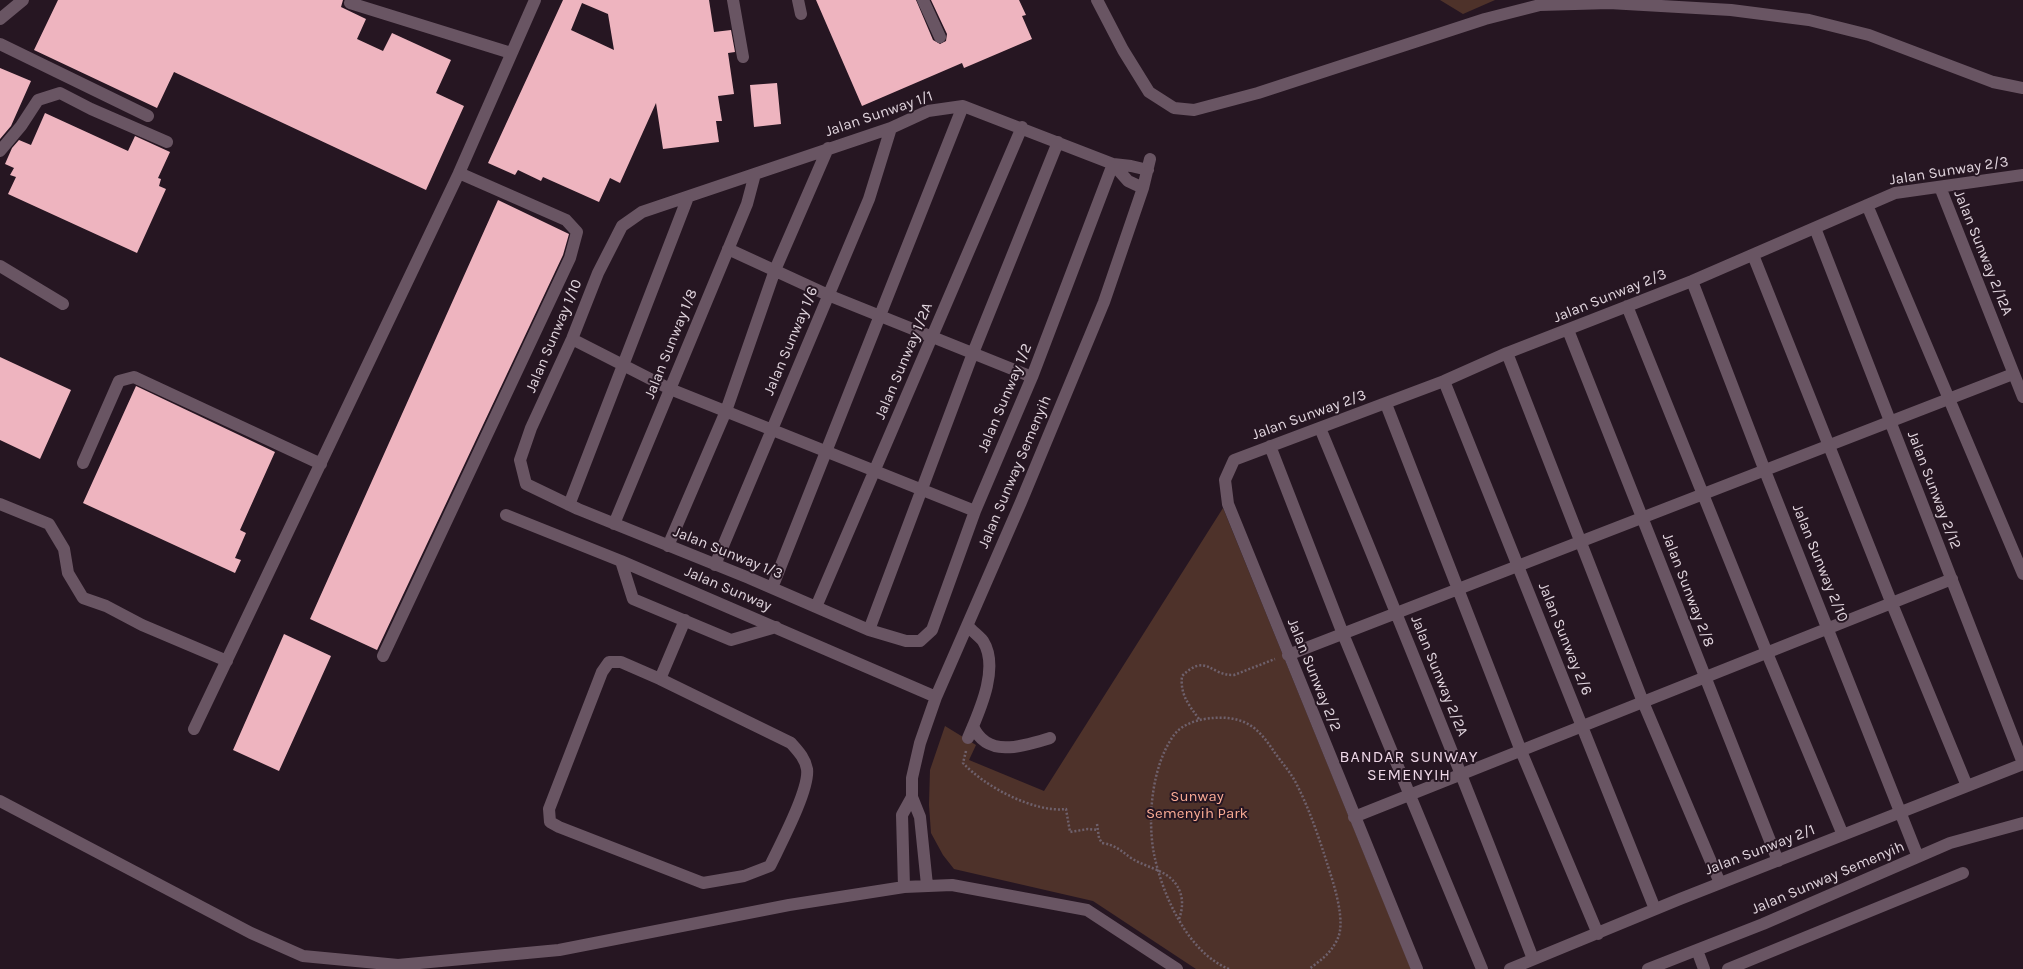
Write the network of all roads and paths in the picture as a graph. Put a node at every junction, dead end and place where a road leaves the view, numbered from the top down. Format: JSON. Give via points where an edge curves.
{"nodes":[{"id":1,"x":23,"y":0,"type":"edge"},
{"id":2,"x":535,"y":0,"type":"edge"},
{"id":3,"x":732,"y":0,"type":"edge"},
{"id":4,"x":798,"y":0,"type":"edge"},
{"id":5,"x":924,"y":0,"type":"edge"},
{"id":6,"x":1096,"y":0,"type":"edge"},
{"id":7,"x":350,"y":3,"type":"dead end"},
{"id":8,"x":801,"y":14,"type":"dead end"},
{"id":9,"x":0,"y":19,"type":"edge"},
{"id":10,"x":940,"y":37,"type":"dead end"},
{"id":11,"x":0,"y":44,"type":"edge"},
{"id":12,"x":511,"y":53,"type":"junction"},
{"id":13,"x":743,"y":57,"type":"dead end"},
{"id":14,"x":2023,"y":88,"type":"edge"},
{"id":15,"x":963,"y":106,"type":"junction"},
{"id":16,"x":148,"y":116,"type":"dead end"},
{"id":17,"x":1022,"y":127,"type":"junction"},
{"id":18,"x":891,"y":128,"type":"junction"},
{"id":19,"x":167,"y":142,"type":"dead end"},
{"id":20,"x":1058,"y":142,"type":"junction"},
{"id":21,"x":828,"y":148,"type":"junction"},
{"id":22,"x":0,"y":151,"type":"edge"},
{"id":23,"x":1113,"y":164,"type":"junction"},
{"id":24,"x":1149,"y":165,"type":"joint"},
{"id":25,"x":459,"y":173,"type":"junction"},
{"id":26,"x":755,"y":174,"type":"junction"},
{"id":27,"x":2023,"y":175,"type":"edge"},
{"id":28,"x":1940,"y":187,"type":"junction"},
{"id":29,"x":1143,"y":188,"type":"junction"},
{"id":30,"x":688,"y":197,"type":"junction"},
{"id":31,"x":1867,"y":204,"type":"junction"},
{"id":32,"x":642,"y":212,"type":"joint"},
{"id":33,"x":1815,"y":228,"type":"junction"},
{"id":34,"x":728,"y":249,"type":"junction"},
{"id":35,"x":1753,"y":255,"type":"junction"},
{"id":36,"x":0,"y":266,"type":"edge"},
{"id":37,"x":775,"y":270,"type":"junction"},
{"id":38,"x":1692,"y":281,"type":"junction"},
{"id":39,"x":828,"y":294,"type":"junction"},
{"id":40,"x":63,"y":304,"type":"dead end"},
{"id":41,"x":1627,"y":306,"type":"junction"},
{"id":42,"x":880,"y":315,"type":"junction"},
{"id":43,"x":1568,"y":330,"type":"junction"},
{"id":44,"x":932,"y":336,"type":"junction"},
{"id":45,"x":572,"y":339,"type":"junction"},
{"id":46,"x":973,"y":353,"type":"junction"},
{"id":47,"x":1507,"y":353,"type":"junction"},
{"id":48,"x":624,"y":364,"type":"junction"},
{"id":49,"x":2014,"y":374,"type":"junction"},
{"id":50,"x":1032,"y":377,"type":"junction"},
{"id":51,"x":1444,"y":381,"type":"junction"},
{"id":52,"x":670,"y":389,"type":"junction"},
{"id":53,"x":2023,"y":397,"type":"edge"},
{"id":54,"x":1950,"y":400,"type":"junction"},
{"id":55,"x":1386,"y":404,"type":"junction"},
{"id":56,"x":726,"y":411,"type":"junction"},
{"id":57,"x":1890,"y":423,"type":"junction"},
{"id":58,"x":1320,"y":428,"type":"junction"},
{"id":59,"x":772,"y":429,"type":"junction"},
{"id":60,"x":1270,"y":446,"type":"junction"},
{"id":61,"x":1829,"y":447,"type":"junction"},
{"id":62,"x":826,"y":451,"type":"junction"},
{"id":63,"x":83,"y":463,"type":"dead end"},
{"id":64,"x":320,"y":464,"type":"junction"},
{"id":65,"x":875,"y":470,"type":"junction"},
{"id":66,"x":1765,"y":471,"type":"junction"},
{"id":67,"x":1225,"y":480,"type":"joint"},
{"id":68,"x":526,"y":484,"type":"joint"},
{"id":69,"x":922,"y":489,"type":"junction"},
{"id":70,"x":1704,"y":495,"type":"junction"},
{"id":71,"x":0,"y":504,"type":"edge"},
{"id":72,"x":569,"y":505,"type":"junction"},
{"id":73,"x":976,"y":510,"type":"junction"},
{"id":74,"x":506,"y":515,"type":"dead end"},
{"id":75,"x":1643,"y":518,"type":"junction"},
{"id":76,"x":614,"y":524,"type":"junction"},
{"id":77,"x":1582,"y":542,"type":"junction"},
{"id":78,"x":668,"y":546,"type":"junction"},
{"id":79,"x":621,"y":561,"type":"junction"},
{"id":80,"x":715,"y":565,"type":"junction"},
{"id":81,"x":1518,"y":566,"type":"junction"},
{"id":82,"x":2023,"y":574,"type":"edge"},
{"id":83,"x":1952,"y":579,"type":"junction"},
{"id":84,"x":772,"y":588,"type":"junction"},
{"id":85,"x":1458,"y":590,"type":"junction"},
{"id":86,"x":1892,"y":604,"type":"junction"},
{"id":87,"x":816,"y":607,"type":"junction"},
{"id":88,"x":1397,"y":613,"type":"junction"},
{"id":89,"x":685,"y":620,"type":"junction"},
{"id":90,"x":968,"y":626,"type":"junction"},
{"id":91,"x":776,"y":627,"type":"junction"},
{"id":92,"x":1829,"y":629,"type":"junction"},
{"id":93,"x":869,"y":630,"type":"junction"},
{"id":94,"x":1342,"y":634,"type":"junction"},
{"id":95,"x":920,"y":641,"type":"joint"},
{"id":96,"x":1767,"y":653,"type":"junction"},
{"id":97,"x":383,"y":656,"type":"dead end"},
{"id":98,"x":1283,"y":657,"type":"junction"},
{"id":99,"x":227,"y":661,"type":"junction"},
{"id":100,"x":1705,"y":678,"type":"junction"},
{"id":101,"x":660,"y":679,"type":"junction"},
{"id":102,"x":936,"y":697,"type":"junction"},
{"id":103,"x":1643,"y":702,"type":"junction"},
{"id":104,"x":1199,"y":719,"type":"junction"},
{"id":105,"x":973,"y":726,"type":"junction"},
{"id":106,"x":1582,"y":726,"type":"junction"},
{"id":107,"x":194,"y":729,"type":"dead end"},
{"id":108,"x":968,"y":738,"type":"joint"},
{"id":109,"x":1050,"y":738,"type":"dead end"},
{"id":110,"x":1521,"y":751,"type":"junction"},
{"id":111,"x":2023,"y":764,"type":"edge"},
{"id":112,"x":1461,"y":774,"type":"junction"},
{"id":113,"x":1967,"y":786,"type":"junction"},
{"id":114,"x":1410,"y":794,"type":"junction"},
{"id":115,"x":912,"y":797,"type":"junction"},
{"id":116,"x":0,"y":800,"type":"edge"},
{"id":117,"x":1901,"y":812,"type":"junction"},
{"id":118,"x":1354,"y":817,"type":"junction"},
{"id":119,"x":2023,"y":822,"type":"edge"},
{"id":120,"x":1096,"y":824,"type":"dead end"},
{"id":121,"x":1098,"y":830,"type":"junction"},
{"id":122,"x":1844,"y":835,"type":"junction"},
{"id":123,"x":1918,"y":857,"type":"junction"},
{"id":124,"x":1778,"y":861,"type":"junction"},
{"id":125,"x":1159,"y":870,"type":"junction"},
{"id":126,"x":1963,"y":873,"type":"dead end"},
{"id":127,"x":1720,"y":883,"type":"junction"},
{"id":128,"x":927,"y":885,"type":"junction"},
{"id":129,"x":904,"y":887,"type":"junction"},
{"id":130,"x":1654,"y":909,"type":"junction"},
{"id":131,"x":1179,"y":919,"type":"junction"},
{"id":132,"x":1598,"y":934,"type":"junction"},
{"id":133,"x":1697,"y":950,"type":"junction"},
{"id":134,"x":1533,"y":959,"type":"junction"},
{"id":135,"x":1177,"y":969,"type":"edge"},
{"id":136,"x":1229,"y":969,"type":"edge"},
{"id":137,"x":1309,"y":969,"type":"edge"},
{"id":138,"x":1417,"y":969,"type":"edge"},
{"id":139,"x":1482,"y":969,"type":"edge"},
{"id":140,"x":1510,"y":969,"type":"edge"},
{"id":141,"x":1648,"y":969,"type":"edge"},
{"id":142,"x":1704,"y":969,"type":"edge"},
{"id":143,"x":1728,"y":969,"type":"edge"}],
"edges":[{"from":1,"to":9,"type":"street"},
{"from":2,"to":12,"type":"street"},
{"from":3,"to":13,"type":"street"},
{"from":4,"to":8,"type":"street"},
{"from":5,"to":10,"type":"street"},
{"from":6,"to":14,"type":"street","via":[[1148,92],[1174,108],[1194,110],[1258,93],[1485,18],[1540,5],[1609,3],[1731,10],[1809,20],[1869,35],[1993,82]]},
{"from":7,"to":12,"type":"street"},
{"from":11,"to":16,"type":"street"},
{"from":12,"to":25,"type":"street"},
{"from":15,"to":17,"type":"street","name":"Jalan Sunway 1/1"},
{"from":15,"to":18,"type":"street","name":"Jalan Sunway 1/1","via":[[928,111]]},
{"from":15,"to":42,"type":"street"},
{"from":17,"to":20,"type":"street","name":"Jalan Sunway 1/1"},
{"from":17,"to":44,"type":"street","name":"Jalan Sunway 1/2A"},
{"from":18,"to":21,"type":"street","name":"Jalan Sunway 1/1"},
{"from":18,"to":39,"type":"street","name":"Jalan Sunway 1/6","via":[[869,199]]},
{"from":19,"to":22,"type":"street","via":[[60,93],[38,100]]},
{"from":20,"to":23,"type":"street","name":"Jalan Sunway 1/1"},
{"from":20,"to":46,"type":"street"},
{"from":21,"to":26,"type":"street","name":"Jalan Sunway 1/1"},
{"from":21,"to":37,"type":"street"},
{"from":23,"to":24,"type":"street","name":"Jalan Sunway 1/1"},
{"from":23,"to":29,"type":"street","via":[[1128,181]]},
{"from":23,"to":50,"type":"street","name":"Jalan Sunway 1/2"},
{"from":24,"to":29,"type":"street","name":"Jalan Sunway Semenyih"},
{"from":25,"to":64,"type":"street"},
{"from":25,"to":97,"type":"street","via":[[566,220],[577,232],[570,258]]},
{"from":26,"to":30,"type":"street","name":"Jalan Sunway 1/1"},
{"from":26,"to":34,"type":"street","name":"Jalan Sunway 1/8","via":[[747,204]]},
{"from":27,"to":28,"type":"street","name":"Jalan Sunway 2/3"},
{"from":28,"to":31,"type":"street","name":"Jalan Sunway 2/3","via":[[1895,194]]},
{"from":28,"to":49,"type":"street","name":"Jalan Sunway 2/12A"},
{"from":29,"to":90,"type":"street","name":"Jalan Sunway Semenyih","via":[[1104,302]]},
{"from":30,"to":32,"type":"street","name":"Jalan Sunway 1/1"},
{"from":30,"to":48,"type":"street"},
{"from":31,"to":33,"type":"street","name":"Jalan Sunway 2/3"},
{"from":31,"to":54,"type":"street"},
{"from":32,"to":45,"type":"street","name":"Jalan Sunway 1/10","via":[[622,226],[598,273]]},
{"from":33,"to":35,"type":"street","name":"Jalan Sunway 2/3"},
{"from":33,"to":57,"type":"street","name":"Jalan Sunway 2/12"},
{"from":34,"to":37,"type":"street"},
{"from":34,"to":52,"type":"street","name":"Jalan Sunway 1/8"},
{"from":35,"to":38,"type":"street","name":"Jalan Sunway 2/3"},
{"from":35,"to":61,"type":"street"},
{"from":36,"to":40,"type":"street"},
{"from":37,"to":39,"type":"street"},
{"from":37,"to":56,"type":"street"},
{"from":38,"to":41,"type":"street","name":"Jalan Sunway 2/3"},
{"from":38,"to":66,"type":"street","name":"Jalan Sunway 2/10"},
{"from":39,"to":42,"type":"street"},
{"from":39,"to":59,"type":"street","name":"Jalan Sunway 1/6"},
{"from":41,"to":43,"type":"street","name":"Jalan Sunway 2/3"},
{"from":41,"to":70,"type":"street"},
{"from":42,"to":44,"type":"street"},
{"from":42,"to":62,"type":"street"},
{"from":43,"to":47,"type":"street","name":"Jalan Sunway 2/3"},
{"from":43,"to":75,"type":"street","name":"Jalan Sunway 2/8"},
{"from":44,"to":46,"type":"street"},
{"from":44,"to":65,"type":"street","name":"Jalan Sunway 1/2A"},
{"from":45,"to":48,"type":"street"},
{"from":45,"to":68,"type":"street","name":"Jalan Sunway 1/10","via":[[520,460]]},
{"from":46,"to":50,"type":"street"},
{"from":46,"to":69,"type":"street"},
{"from":47,"to":51,"type":"street","name":"Jalan Sunway 2/3"},
{"from":47,"to":77,"type":"street"},
{"from":48,"to":52,"type":"street"},
{"from":48,"to":72,"type":"street"},
{"from":49,"to":53,"type":"street","name":"Jalan Sunway 2/12A"},
{"from":49,"to":54,"type":"street"},
{"from":50,"to":73,"type":"street","name":"Jalan Sunway 1/2"},
{"from":51,"to":55,"type":"street","name":"Jalan Sunway 2/3"},
{"from":51,"to":81,"type":"street","name":"Jalan Sunway 2/6"},
{"from":52,"to":56,"type":"street"},
{"from":52,"to":76,"type":"street","name":"Jalan Sunway 1/8"},
{"from":54,"to":57,"type":"street"},
{"from":54,"to":82,"type":"street"},
{"from":55,"to":58,"type":"street","name":"Jalan Sunway 2/3"},
{"from":55,"to":85,"type":"street"},
{"from":56,"to":59,"type":"street"},
{"from":56,"to":78,"type":"street"},
{"from":57,"to":61,"type":"street"},
{"from":57,"to":83,"type":"street","name":"Jalan Sunway 2/12"},
{"from":58,"to":60,"type":"street","name":"Jalan Sunway 2/3"},
{"from":58,"to":88,"type":"street","name":"Jalan Sunway 2/2A"},
{"from":59,"to":62,"type":"street"},
{"from":59,"to":80,"type":"street","name":"Jalan Sunway 1/6"},
{"from":60,"to":67,"type":"street","name":"Jalan Sunway 2/3","via":[[1234,460]]},
{"from":60,"to":94,"type":"street"},
{"from":61,"to":66,"type":"street"},
{"from":61,"to":86,"type":"street"},
{"from":62,"to":65,"type":"street"},
{"from":62,"to":84,"type":"street"},
{"from":63,"to":64,"type":"street","via":[[119,381],[134,377]]},
{"from":64,"to":99,"type":"street"},
{"from":65,"to":69,"type":"street"},
{"from":65,"to":87,"type":"street","name":"Jalan Sunway 1/2A"},
{"from":66,"to":70,"type":"street"},
{"from":66,"to":92,"type":"street","name":"Jalan Sunway 2/10"},
{"from":67,"to":98,"type":"street","name":"Jalan Sunway 2/2","via":[[1228,504]]},
{"from":68,"to":72,"type":"street","name":"Jalan Sunway 1/3"},
{"from":69,"to":73,"type":"street"},
{"from":69,"to":93,"type":"street"},
{"from":70,"to":75,"type":"street"},
{"from":70,"to":96,"type":"street"},
{"from":71,"to":99,"type":"street","via":[[49,524],[64,549],[68,573],[83,598]]},
{"from":72,"to":76,"type":"street","name":"Jalan Sunway 1/3"},
{"from":73,"to":95,"type":"street","name":"Jalan Sunway 1/2","via":[[932,630]]},
{"from":74,"to":79,"type":"street","name":"Jalan Sunway"},
{"from":75,"to":77,"type":"street"},
{"from":75,"to":100,"type":"street","name":"Jalan Sunway 2/8"},
{"from":76,"to":78,"type":"street","name":"Jalan Sunway 1/3"},
{"from":77,"to":81,"type":"street"},
{"from":77,"to":103,"type":"street"},
{"from":78,"to":80,"type":"street","name":"Jalan Sunway 1/3"},
{"from":79,"to":89,"type":"street","via":[[633,599]]},
{"from":79,"to":91,"type":"street","name":"Jalan Sunway"},
{"from":80,"to":84,"type":"street","name":"Jalan Sunway 1/3"},
{"from":81,"to":85,"type":"street"},
{"from":81,"to":106,"type":"street","name":"Jalan Sunway 2/6"},
{"from":83,"to":86,"type":"street"},
{"from":83,"to":111,"type":"street","name":"Jalan Sunway 2/12"},
{"from":84,"to":87,"type":"street","name":"Jalan Sunway 1/3"},
{"from":85,"to":88,"type":"street"},
{"from":85,"to":110,"type":"street"},
{"from":86,"to":92,"type":"street"},
{"from":86,"to":113,"type":"street"},
{"from":87,"to":93,"type":"street","name":"Jalan Sunway 1/3"},
{"from":88,"to":94,"type":"street"},
{"from":88,"to":112,"type":"street","name":"Jalan Sunway 2/2A"},
{"from":89,"to":91,"type":"street","via":[[731,640]]},
{"from":89,"to":101,"type":"street"},
{"from":90,"to":102,"type":"street","name":"Jalan Sunway Semenyih"},
{"from":90,"to":105,"type":"street","via":[[983,641],[989,655],[991,672]]},
{"from":91,"to":102,"type":"street","name":"Jalan Sunway"},
{"from":92,"to":96,"type":"street"},
{"from":92,"to":117,"type":"street","name":"Jalan Sunway 2/10"},
{"from":93,"to":95,"type":"street","name":"Jalan Sunway 1/3","via":[[906,641]]},
{"from":94,"to":98,"type":"street"},
{"from":94,"to":114,"type":"street"},
{"from":96,"to":100,"type":"street"},
{"from":96,"to":122,"type":"street"},
{"from":98,"to":104,"type":"path","via":[[1234,675],[1226,675],[1199,664],[1190,668],[1182,676],[1181,686],[1184,699]]},
{"from":98,"to":118,"type":"street","name":"Jalan Sunway 2/2"},
{"from":99,"to":107,"type":"street"},
{"from":100,"to":103,"type":"street"},
{"from":100,"to":124,"type":"street","name":"Jalan Sunway 2/8"},
{"from":101,"to":101,"type":"street","via":[[791,743],[802,754],[807,769],[805,786],[770,866],[744,876],[703,883],[550,822],[549,809],[602,672],[609,662],[621,662]]},
{"from":102,"to":115,"type":"street","name":"Jalan Sunway Semenyih","via":[[920,743],[912,778]]},
{"from":103,"to":106,"type":"street"},
{"from":103,"to":127,"type":"street"},
{"from":104,"to":125,"type":"path","via":[[1175,734],[1156,775],[1152,810],[1154,853]]},
{"from":104,"to":137,"type":"path","via":[[1229,717],[1245,722],[1267,741],[1298,786],[1336,890],[1340,918],[1338,939],[1325,958]]},
{"from":105,"to":108,"type":"street"},
{"from":105,"to":109,"type":"street","via":[[977,736],[984,742],[1008,748],[1022,747]]},
{"from":106,"to":110,"type":"street"},
{"from":106,"to":130,"type":"street","name":"Jalan Sunway 2/6"},
{"from":108,"to":121,"type":"path","via":[[963,763],[974,774],[1029,804],[1054,810],[1066,809],[1070,832]]},
{"from":110,"to":112,"type":"street"},
{"from":110,"to":132,"type":"street"},
{"from":111,"to":113,"type":"street","name":"Jalan Sunway 2/1"},
{"from":112,"to":114,"type":"street"},
{"from":112,"to":134,"type":"street","name":"Jalan Sunway 2/2A"},
{"from":113,"to":117,"type":"street","name":"Jalan Sunway 2/1"},
{"from":114,"to":118,"type":"street"},
{"from":114,"to":139,"type":"street"},
{"from":115,"to":128,"type":"street","name":"Jalan Sunway Semenyih","via":[[920,817]]},
{"from":115,"to":129,"type":"street","name":"Jalan Sunway Semenyih","via":[[902,815]]},
{"from":116,"to":129,"type":"street","via":[[251,934],[303,956],[398,965],[559,950],[789,905]]},
{"from":117,"to":122,"type":"street","name":"Jalan Sunway 2/1"},
{"from":117,"to":123,"type":"street","name":"Jalan Sunway 2/10"},
{"from":118,"to":138,"type":"street","name":"Jalan Sunway 2/2"},
{"from":119,"to":123,"type":"street","name":"Jalan Sunway Semenyih","via":[[1950,843]]},
{"from":120,"to":121,"type":"path"},
{"from":121,"to":125,"type":"path","via":[[1102,843],[1119,847],[1132,858]]},
{"from":122,"to":124,"type":"street","name":"Jalan Sunway 2/1"},
{"from":123,"to":133,"type":"street","name":"Jalan Sunway Semenyih"},
{"from":124,"to":127,"type":"street","name":"Jalan Sunway 2/1"},
{"from":125,"to":131,"type":"path","via":[[1165,890]]},
{"from":125,"to":131,"type":"path","via":[[1172,879],[1179,890],[1182,903]]},
{"from":126,"to":143,"type":"street"},
{"from":127,"to":130,"type":"street","name":"Jalan Sunway 2/1"},
{"from":128,"to":129,"type":"street"},
{"from":128,"to":135,"type":"street","via":[[952,885],[1087,910]]},
{"from":130,"to":132,"type":"street","name":"Jalan Sunway 2/1"},
{"from":131,"to":136,"type":"path","via":[[1203,952]]},
{"from":132,"to":134,"type":"street","name":"Jalan Sunway 2/1"},
{"from":133,"to":141,"type":"street","name":"Jalan Sunway Semenyih"},
{"from":133,"to":142,"type":"street"},
{"from":134,"to":140,"type":"street","name":"Jalan Sunway 2/1"}]}
